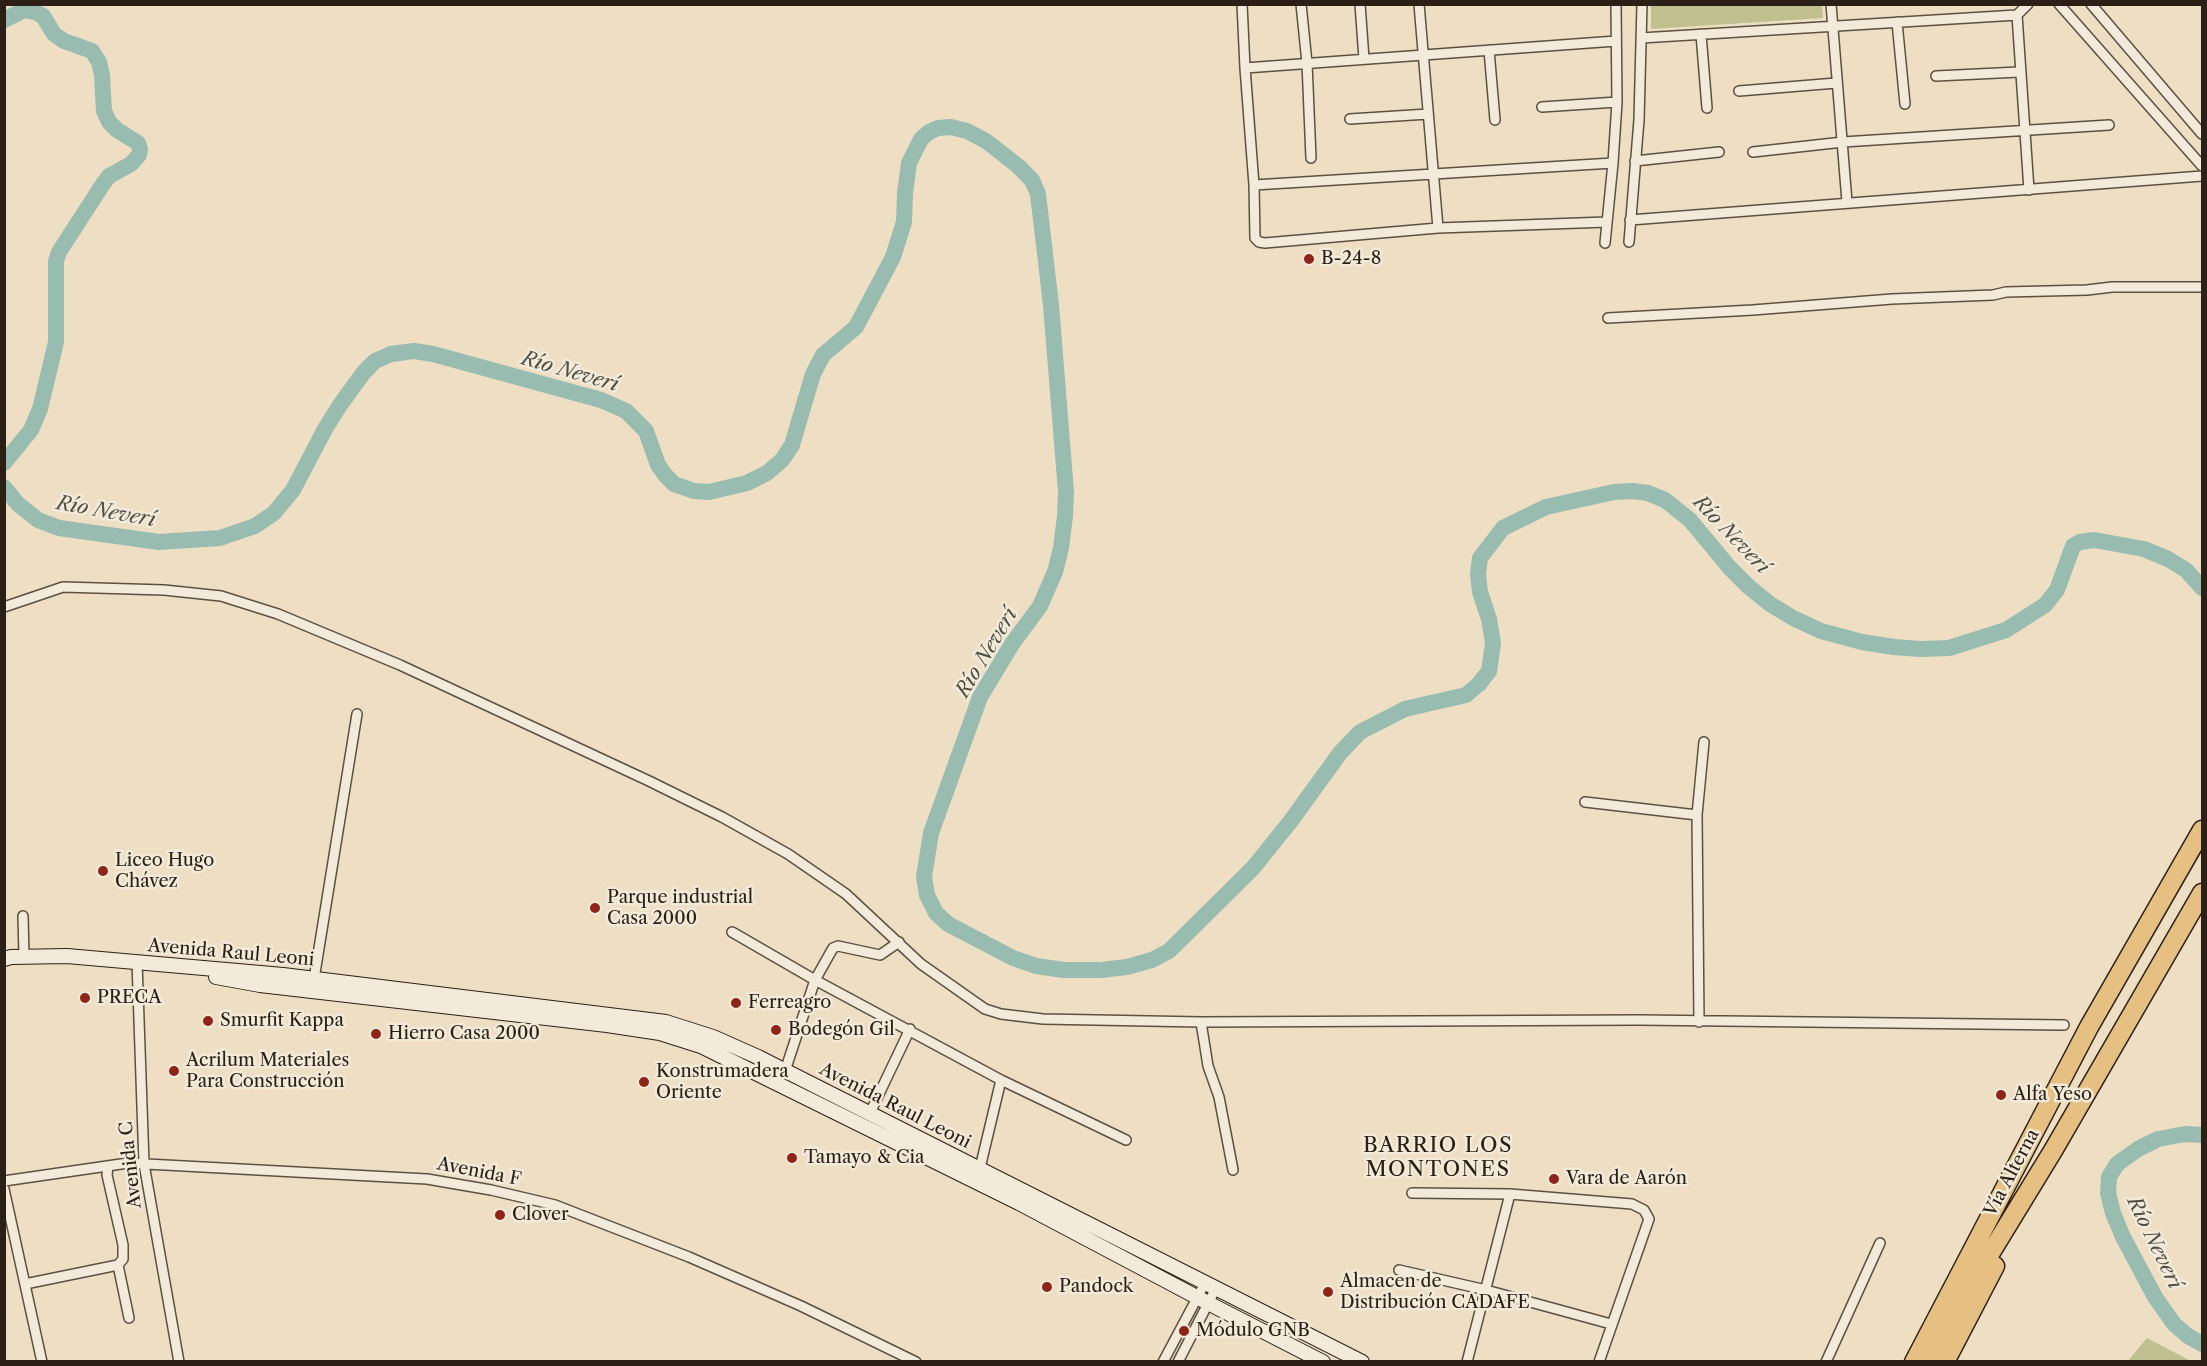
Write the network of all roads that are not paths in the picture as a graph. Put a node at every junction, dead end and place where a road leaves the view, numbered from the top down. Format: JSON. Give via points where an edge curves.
{"nodes":[{"id":1,"x":1242,"y":4,"type":"edge"},
{"id":2,"x":1301,"y":4,"type":"edge"},
{"id":3,"x":1360,"y":4,"type":"edge"},
{"id":4,"x":1419,"y":4,"type":"edge"},
{"id":5,"x":1616,"y":4,"type":"edge"},
{"id":6,"x":1642,"y":4,"type":"edge"},
{"id":7,"x":1831,"y":4,"type":"edge"},
{"id":8,"x":2028,"y":4,"type":"edge"},
{"id":9,"x":2059,"y":4,"type":"edge"},
{"id":10,"x":2091,"y":4,"type":"edge"},
{"id":11,"x":2017,"y":15,"type":"junction"},
{"id":12,"x":1897,"y":22,"type":"junction"},
{"id":13,"x":1833,"y":25,"type":"junction"},
{"id":14,"x":1701,"y":34,"type":"junction"},
{"id":15,"x":1641,"y":38,"type":"junction"},
{"id":16,"x":1616,"y":41,"type":"junction"},
{"id":17,"x":1489,"y":50,"type":"junction"},
{"id":18,"x":1423,"y":55,"type":"junction"},
{"id":19,"x":1364,"y":59,"type":"junction"},
{"id":20,"x":1307,"y":63,"type":"junction"},
{"id":21,"x":1245,"y":68,"type":"junction"},
{"id":22,"x":2019,"y":72,"type":"junction"},
{"id":23,"x":1936,"y":76,"type":"dead end"},
{"id":24,"x":1836,"y":82,"type":"junction"},
{"id":25,"x":1739,"y":91,"type":"dead end"},
{"id":26,"x":1617,"y":102,"type":"junction"},
{"id":27,"x":1905,"y":104,"type":"dead end"},
{"id":28,"x":1542,"y":107,"type":"dead end"},
{"id":29,"x":1707,"y":108,"type":"dead end"},
{"id":30,"x":1428,"y":114,"type":"junction"},
{"id":31,"x":1350,"y":119,"type":"dead end"},
{"id":32,"x":1495,"y":120,"type":"dead end"},
{"id":33,"x":2109,"y":125,"type":"dead end"},
{"id":34,"x":2024,"y":129,"type":"junction"},
{"id":35,"x":2202,"y":134,"type":"edge"},
{"id":36,"x":1843,"y":142,"type":"junction"},
{"id":37,"x":1719,"y":152,"type":"dead end"},
{"id":38,"x":1752,"y":152,"type":"dead end"},
{"id":39,"x":1311,"y":158,"type":"dead end"},
{"id":40,"x":1635,"y":161,"type":"junction"},
{"id":41,"x":1613,"y":163,"type":"junction"},
{"id":42,"x":2202,"y":166,"type":"edge"},
{"id":43,"x":1433,"y":173,"type":"junction"},
{"id":44,"x":2202,"y":176,"type":"edge"},
{"id":45,"x":1254,"y":185,"type":"junction"},
{"id":46,"x":2029,"y":190,"type":"junction"},
{"id":47,"x":1847,"y":202,"type":"junction"},
{"id":48,"x":1630,"y":220,"type":"junction"},
{"id":49,"x":1607,"y":222,"type":"junction"},
{"id":50,"x":1438,"y":228,"type":"junction"},
{"id":51,"x":1629,"y":242,"type":"dead end"},
{"id":52,"x":1605,"y":243,"type":"dead end"},
{"id":53,"x":2202,"y":287,"type":"edge"},
{"id":54,"x":1608,"y":318,"type":"dead end"},
{"id":55,"x":4,"y":607,"type":"edge"},
{"id":56,"x":357,"y":714,"type":"dead end"},
{"id":57,"x":1704,"y":742,"type":"dead end"},
{"id":58,"x":1585,"y":802,"type":"dead end"},
{"id":59,"x":1697,"y":815,"type":"junction"},
{"id":60,"x":2202,"y":830,"type":"edge"},
{"id":61,"x":2202,"y":893,"type":"edge"},
{"id":62,"x":23,"y":916,"type":"dead end"},
{"id":63,"x":732,"y":932,"type":"dead end"},
{"id":64,"x":899,"y":942,"type":"junction"},
{"id":65,"x":24,"y":957,"type":"junction"},
{"id":66,"x":4,"y":959,"type":"edge"},
{"id":67,"x":137,"y":962,"type":"junction"},
{"id":68,"x":314,"y":979,"type":"junction"},
{"id":69,"x":815,"y":980,"type":"junction"},
{"id":70,"x":1201,"y":1022,"type":"junction"},
{"id":71,"x":1699,"y":1022,"type":"junction"},
{"id":72,"x":2064,"y":1025,"type":"dead end"},
{"id":73,"x":910,"y":1029,"type":"junction"},
{"id":74,"x":785,"y":1071,"type":"junction"},
{"id":75,"x":1001,"y":1080,"type":"junction"},
{"id":76,"x":870,"y":1113,"type":"junction"},
{"id":77,"x":1126,"y":1140,"type":"dead end"},
{"id":78,"x":2020,"y":1156,"type":"junction"},
{"id":79,"x":2045,"y":1162,"type":"junction"},
{"id":80,"x":144,"y":1164,"type":"junction"},
{"id":81,"x":108,"y":1166,"type":"junction"},
{"id":82,"x":980,"y":1168,"type":"junction"},
{"id":83,"x":1233,"y":1170,"type":"dead end"},
{"id":84,"x":4,"y":1181,"type":"edge"},
{"id":85,"x":4,"y":1189,"type":"edge"},
{"id":86,"x":1412,"y":1193,"type":"dead end"},
{"id":87,"x":1510,"y":1194,"type":"junction"},
{"id":88,"x":1880,"y":1243,"type":"dead end"},
{"id":89,"x":118,"y":1265,"type":"junction"},
{"id":90,"x":1399,"y":1270,"type":"dead end"},
{"id":91,"x":25,"y":1284,"type":"junction"},
{"id":92,"x":1211,"y":1285,"type":"junction"},
{"id":93,"x":1486,"y":1290,"type":"junction"},
{"id":94,"x":1202,"y":1300,"type":"junction"},
{"id":95,"x":129,"y":1318,"type":"dead end"},
{"id":96,"x":1611,"y":1324,"type":"junction"},
{"id":97,"x":42,"y":1362,"type":"edge"},
{"id":98,"x":178,"y":1362,"type":"edge"},
{"id":99,"x":916,"y":1362,"type":"edge"},
{"id":100,"x":1163,"y":1362,"type":"edge"},
{"id":101,"x":1178,"y":1362,"type":"edge"},
{"id":102,"x":1323,"y":1362,"type":"edge"},
{"id":103,"x":1362,"y":1362,"type":"edge"},
{"id":104,"x":1467,"y":1362,"type":"edge"},
{"id":105,"x":1599,"y":1362,"type":"edge"},
{"id":106,"x":1826,"y":1362,"type":"edge"},
{"id":107,"x":1900,"y":1362,"type":"edge"},
{"id":108,"x":1914,"y":1362,"type":"edge"},
{"id":109,"x":1929,"y":1362,"type":"edge"},
{"id":110,"x":1944,"y":1362,"type":"edge"}],
"edges":[{"from":1,"to":21,"type":"street"},
{"from":2,"to":20,"type":"street"},
{"from":3,"to":19,"type":"street"},
{"from":4,"to":18,"type":"street"},
{"from":5,"to":16,"type":"street"},
{"from":6,"to":15,"type":"street"},
{"from":7,"to":13,"type":"street"},
{"from":8,"to":11,"type":"street"},
{"from":9,"to":42,"type":"street"},
{"from":10,"to":35,"type":"street"},
{"from":11,"to":12,"type":"street"},
{"from":11,"to":22,"type":"street"},
{"from":12,"to":13,"type":"street"},
{"from":12,"to":27,"type":"street"},
{"from":13,"to":14,"type":"street"},
{"from":13,"to":24,"type":"street"},
{"from":14,"to":15,"type":"street"},
{"from":14,"to":29,"type":"street"},
{"from":15,"to":40,"type":"street"},
{"from":16,"to":17,"type":"street"},
{"from":16,"to":26,"type":"street"},
{"from":17,"to":18,"type":"street"},
{"from":17,"to":32,"type":"street"},
{"from":18,"to":19,"type":"street"},
{"from":18,"to":30,"type":"street"},
{"from":19,"to":20,"type":"street"},
{"from":20,"to":21,"type":"street"},
{"from":20,"to":39,"type":"street"},
{"from":21,"to":45,"type":"street"},
{"from":22,"to":23,"type":"street"},
{"from":22,"to":34,"type":"street"},
{"from":24,"to":25,"type":"street"},
{"from":24,"to":36,"type":"street"},
{"from":26,"to":28,"type":"street"},
{"from":26,"to":41,"type":"street"},
{"from":30,"to":31,"type":"street"},
{"from":30,"to":43,"type":"street"},
{"from":33,"to":34,"type":"street"},
{"from":34,"to":36,"type":"street"},
{"from":34,"to":46,"type":"street"},
{"from":36,"to":38,"type":"street"},
{"from":36,"to":47,"type":"street"},
{"from":37,"to":40,"type":"street"},
{"from":40,"to":48,"type":"street"},
{"from":41,"to":43,"type":"street"},
{"from":41,"to":49,"type":"street"},
{"from":43,"to":45,"type":"street"},
{"from":43,"to":50,"type":"street"},
{"from":44,"to":46,"type":"street"},
{"from":45,"to":50,"type":"street","via":[[1255,238],[1259,242]]},
{"from":46,"to":47,"type":"street"},
{"from":47,"to":48,"type":"street"},
{"from":48,"to":51,"type":"street"},
{"from":49,"to":50,"type":"street"},
{"from":49,"to":52,"type":"street"},
{"from":53,"to":54,"type":"street","via":[[2006,292]]},
{"from":55,"to":64,"type":"street","via":[[63,587],[221,596],[278,614],[400,665],[722,817],[846,894]]},
{"from":56,"to":68,"type":"street"},
{"from":57,"to":59,"type":"street"},
{"from":58,"to":59,"type":"street"},
{"from":59,"to":71,"type":"street"},
{"from":60,"to":78,"type":"highway","name":"Vía Alterna"},
{"from":61,"to":79,"type":"highway","name":"Vía Alterna"},
{"from":62,"to":65,"type":"street"},
{"from":63,"to":69,"type":"street"},
{"from":64,"to":69,"type":"street","via":[[880,955],[833,948]]},
{"from":64,"to":70,"type":"street","via":[[921,964],[985,1009],[1001,1014],[1043,1019]]},
{"from":65,"to":66,"type":"main road"},
{"from":65,"to":67,"type":"main road"},
{"from":67,"to":68,"type":"main road","name":"Avenida Raul Leoni"},
{"from":67,"to":80,"type":"street","name":"Avenida C"},
{"from":67,"to":94,"type":"main road","name":"Avenida Raul Leoni","via":[[260,985],[660,1033],[701,1046],[1019,1203]]},
{"from":68,"to":74,"type":"main road","name":"Avenida Raul Leoni","via":[[666,1022],[713,1036]]},
{"from":69,"to":73,"type":"street"},
{"from":69,"to":74,"type":"street"},
{"from":70,"to":71,"type":"street"},
{"from":70,"to":83,"type":"street"},
{"from":71,"to":72,"type":"street"},
{"from":73,"to":75,"type":"street"},
{"from":73,"to":76,"type":"street"},
{"from":74,"to":76,"type":"main road","name":"Avenida Raul Leoni"},
{"from":75,"to":77,"type":"street"},
{"from":75,"to":82,"type":"street"},
{"from":76,"to":82,"type":"main road","name":"Avenida Raul Leoni"},
{"from":78,"to":107,"type":"highway","via":[[1956,1254]]},
{"from":78,"to":108,"type":"highway","name":"Vía Alterna"},
{"from":79,"to":109,"type":"highway"},
{"from":79,"to":110,"type":"highway"},
{"from":80,"to":81,"type":"street","name":"Avenida F"},
{"from":80,"to":98,"type":"street","name":"Avenida C"},
{"from":80,"to":99,"type":"street","name":"Avenida F","via":[[427,1179],[555,1205],[689,1257]]},
{"from":81,"to":84,"type":"street","name":"Avenida F"},
{"from":81,"to":89,"type":"street","via":[[123,1245],[123,1259]]},
{"from":82,"to":92,"type":"main road","name":"Avenida Raul Leoni"},
{"from":85,"to":91,"type":"street"},
{"from":86,"to":87,"type":"street"},
{"from":87,"to":93,"type":"street"},
{"from":87,"to":96,"type":"street","via":[[1632,1204],[1644,1210],[1649,1219]]},
{"from":88,"to":106,"type":"street"},
{"from":89,"to":91,"type":"street"},
{"from":89,"to":95,"type":"street"},
{"from":90,"to":93,"type":"street"},
{"from":91,"to":97,"type":"street"},
{"from":92,"to":94,"type":"street"},
{"from":92,"to":103,"type":"main road","name":"Avenida Raul Leoni"},
{"from":93,"to":96,"type":"street"},
{"from":93,"to":104,"type":"street"},
{"from":94,"to":100,"type":"street"},
{"from":94,"to":101,"type":"street"},
{"from":94,"to":102,"type":"main road","name":"Avenida Raul Leoni"},
{"from":96,"to":105,"type":"street"}]}
